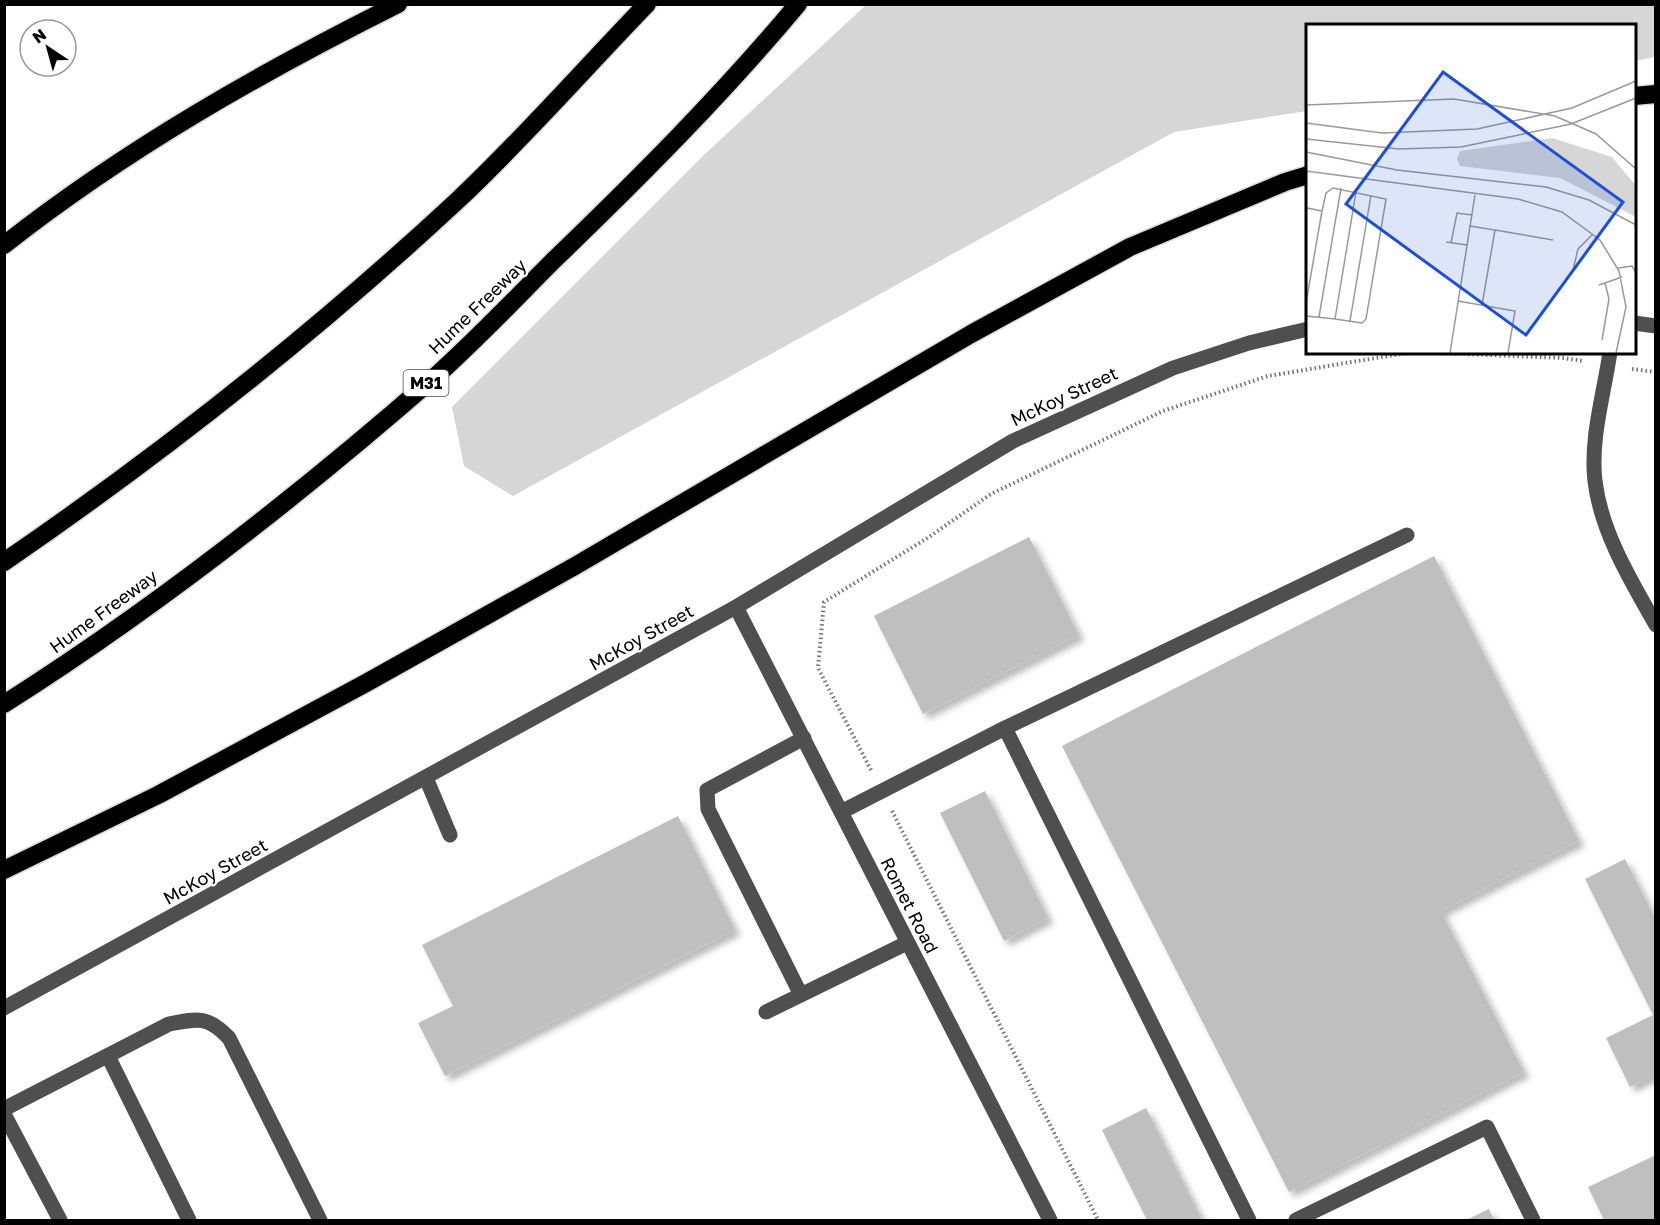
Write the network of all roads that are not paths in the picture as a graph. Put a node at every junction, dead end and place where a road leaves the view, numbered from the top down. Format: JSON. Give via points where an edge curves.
{"nodes":[{"id":1,"x":398,"y":4,"type":"edge"},
{"id":2,"x":647,"y":4,"type":"edge"},
{"id":3,"x":798,"y":4,"type":"edge"},
{"id":4,"x":1656,"y":93,"type":"edge"},
{"id":5,"x":1636,"y":96,"type":"edge"},
{"id":6,"x":1306,"y":177,"type":"edge"},
{"id":7,"x":4,"y":245,"type":"edge"},
{"id":8,"x":1636,"y":323,"type":"edge"},
{"id":9,"x":1656,"y":326,"type":"edge"},
{"id":10,"x":1306,"y":329,"type":"edge"},
{"id":11,"x":1609,"y":359,"type":"edge"},
{"id":12,"x":1407,"y":535,"type":"dead end"},
{"id":13,"x":4,"y":562,"type":"edge"},
{"id":14,"x":736,"y":607,"type":"junction"},
{"id":15,"x":1656,"y":625,"type":"edge"},
{"id":16,"x":4,"y":704,"type":"edge"},
{"id":17,"x":1005,"y":728,"type":"junction"},
{"id":18,"x":804,"y":738,"type":"junction"},
{"id":19,"x":426,"y":777,"type":"junction"},
{"id":20,"x":841,"y":812,"type":"junction"},
{"id":21,"x":450,"y":835,"type":"dead end"},
{"id":22,"x":4,"y":870,"type":"edge"},
{"id":23,"x":907,"y":943,"type":"junction"},
{"id":24,"x":801,"y":995,"type":"junction"},
{"id":25,"x":4,"y":1008,"type":"edge"},
{"id":26,"x":766,"y":1012,"type":"dead end"},
{"id":27,"x":108,"y":1056,"type":"junction"},
{"id":28,"x":4,"y":1109,"type":"edge"},
{"id":29,"x":4,"y":1114,"type":"edge"},
{"id":30,"x":60,"y":1221,"type":"edge"},
{"id":31,"x":189,"y":1221,"type":"edge"},
{"id":32,"x":320,"y":1221,"type":"edge"},
{"id":33,"x":1050,"y":1221,"type":"edge"},
{"id":34,"x":1249,"y":1221,"type":"edge"},
{"id":35,"x":1296,"y":1221,"type":"edge"},
{"id":36,"x":1533,"y":1221,"type":"edge"}],
"edges":[{"from":1,"to":7,"type":"highway","via":[[186,117]]},
{"from":2,"to":13,"type":"highway","via":[[459,199],[281,355],[92,502]]},
{"from":3,"to":16,"type":"highway","name":"Hume Freeway","number":"M31","via":[[606,210],[438,374],[261,522],[72,661]]},
{"from":4,"to":5,"type":"highway"},
{"from":6,"to":22,"type":"highway","via":[[1130,247],[971,334],[575,566],[366,683],[158,795]]},
{"from":8,"to":9,"type":"street"},
{"from":10,"to":14,"type":"street","name":"McKoy Street","via":[[1173,368],[1013,441]]},
{"from":11,"to":15,"type":"street","via":[[1596,438],[1595,481],[1608,532]]},
{"from":12,"to":17,"type":"street"},
{"from":14,"to":18,"type":"street","name":"Romet Road"},
{"from":14,"to":19,"type":"street","name":"McKoy Street"},
{"from":17,"to":20,"type":"street"},
{"from":17,"to":34,"type":"street"},
{"from":18,"to":20,"type":"street","name":"Romet Road"},
{"from":18,"to":24,"type":"street","via":[[707,790],[708,809]]},
{"from":19,"to":21,"type":"street"},
{"from":19,"to":25,"type":"street","name":"McKoy Street"},
{"from":20,"to":23,"type":"street","name":"Romet Road"},
{"from":23,"to":24,"type":"street"},
{"from":23,"to":33,"type":"street","name":"Romet Road"},
{"from":24,"to":26,"type":"street"},
{"from":27,"to":28,"type":"street"},
{"from":27,"to":31,"type":"street"},
{"from":27,"to":32,"type":"street","via":[[169,1024],[191,1019],[214,1022],[229,1038]]},
{"from":29,"to":30,"type":"street"},
{"from":35,"to":36,"type":"street","via":[[1487,1127]]}]}
